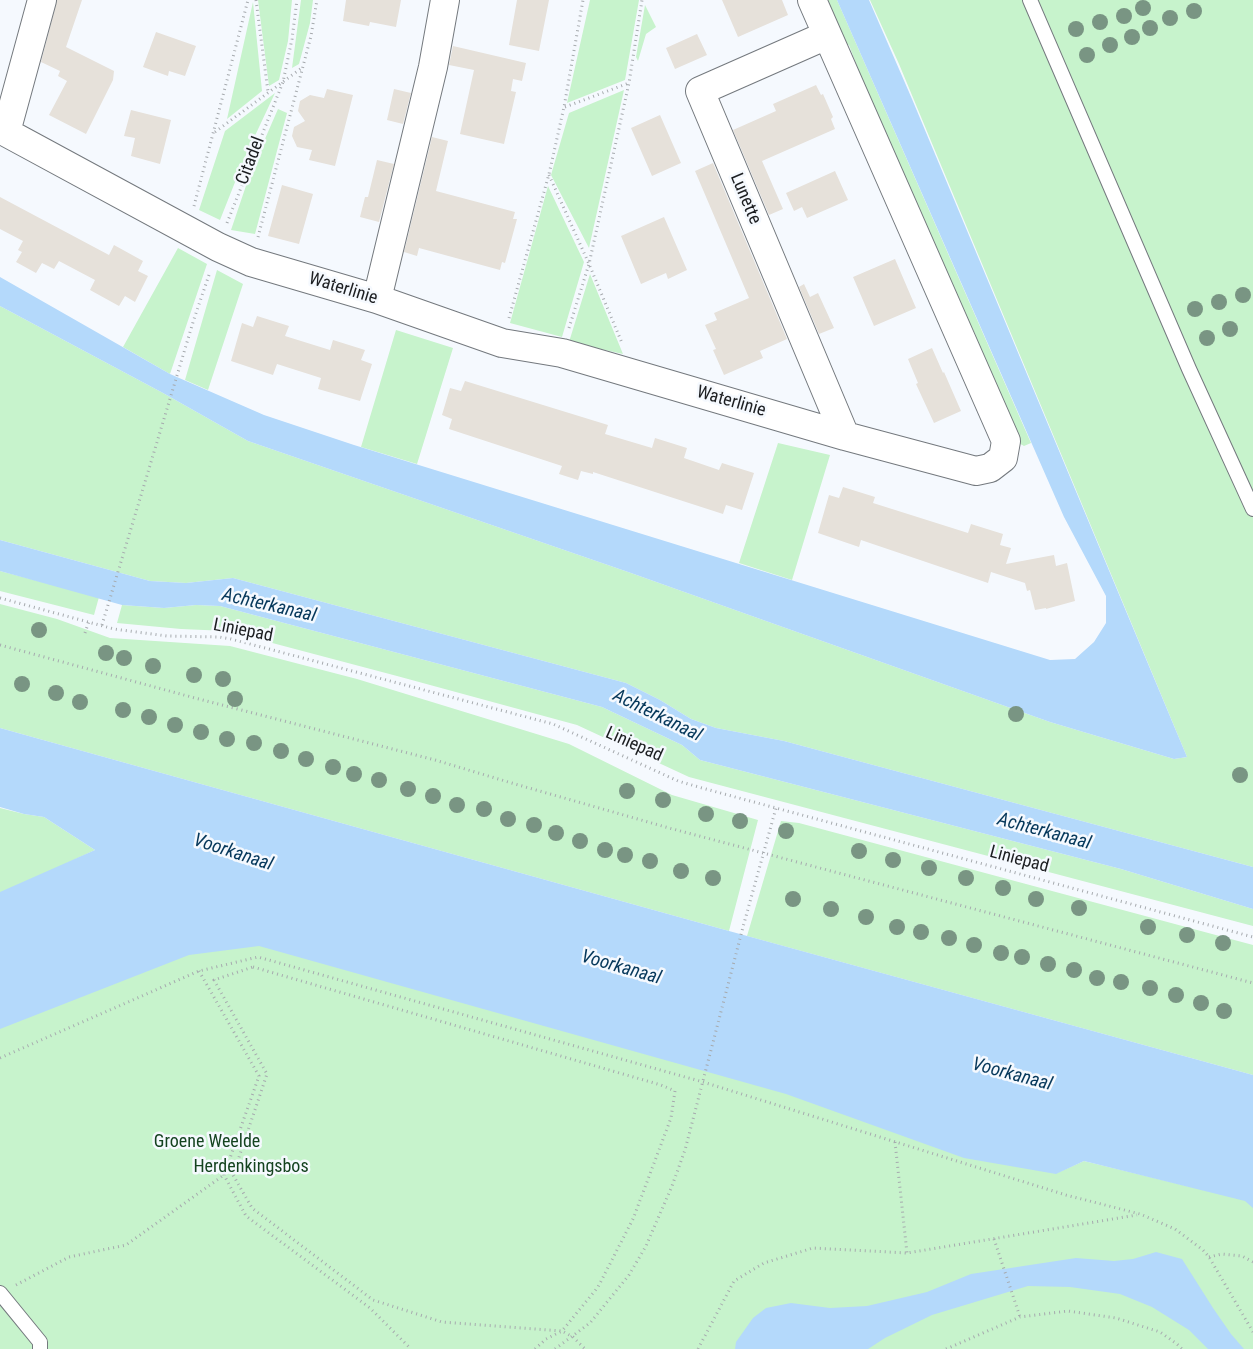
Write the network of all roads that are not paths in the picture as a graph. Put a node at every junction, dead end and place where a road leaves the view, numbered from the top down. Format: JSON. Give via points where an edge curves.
{"nodes":[{"id":1,"x":42,"y":0,"type":"edge"},
{"id":2,"x":445,"y":0,"type":"edge"},
{"id":3,"x":812,"y":0,"type":"edge"},
{"id":4,"x":1030,"y":0,"type":"edge"},
{"id":5,"x":827,"y":35,"type":"junction"},
{"id":6,"x":3,"y":131,"type":"edge"},
{"id":7,"x":377,"y":299,"type":"junction"},
{"id":8,"x":845,"y":436,"type":"junction"},
{"id":9,"x":1253,"y":509,"type":"edge"},
{"id":10,"x":0,"y":1293,"type":"edge"},
{"id":11,"x":40,"y":1349,"type":"edge"}],
"edges":[{"from":1,"to":6,"type":"street"},
{"from":2,"to":7,"type":"street","via":[[433,66]]},
{"from":3,"to":5,"type":"street","name":"Waterlinie"},
{"from":4,"to":9,"type":"lane"},
{"from":5,"to":8,"type":"street","name":"Lunette","via":[[700,91]]},
{"from":5,"to":8,"type":"street","name":"Waterlinie","via":[[1006,441],[1003,458],[990,468],[976,470]]},
{"from":6,"to":7,"type":"street","name":"Waterlinie","via":[[251,262]]},
{"from":7,"to":8,"type":"street","name":"Waterlinie","via":[[502,343],[562,353]]},
{"from":10,"to":11,"type":"lane","via":[[40,1342]]}]}
